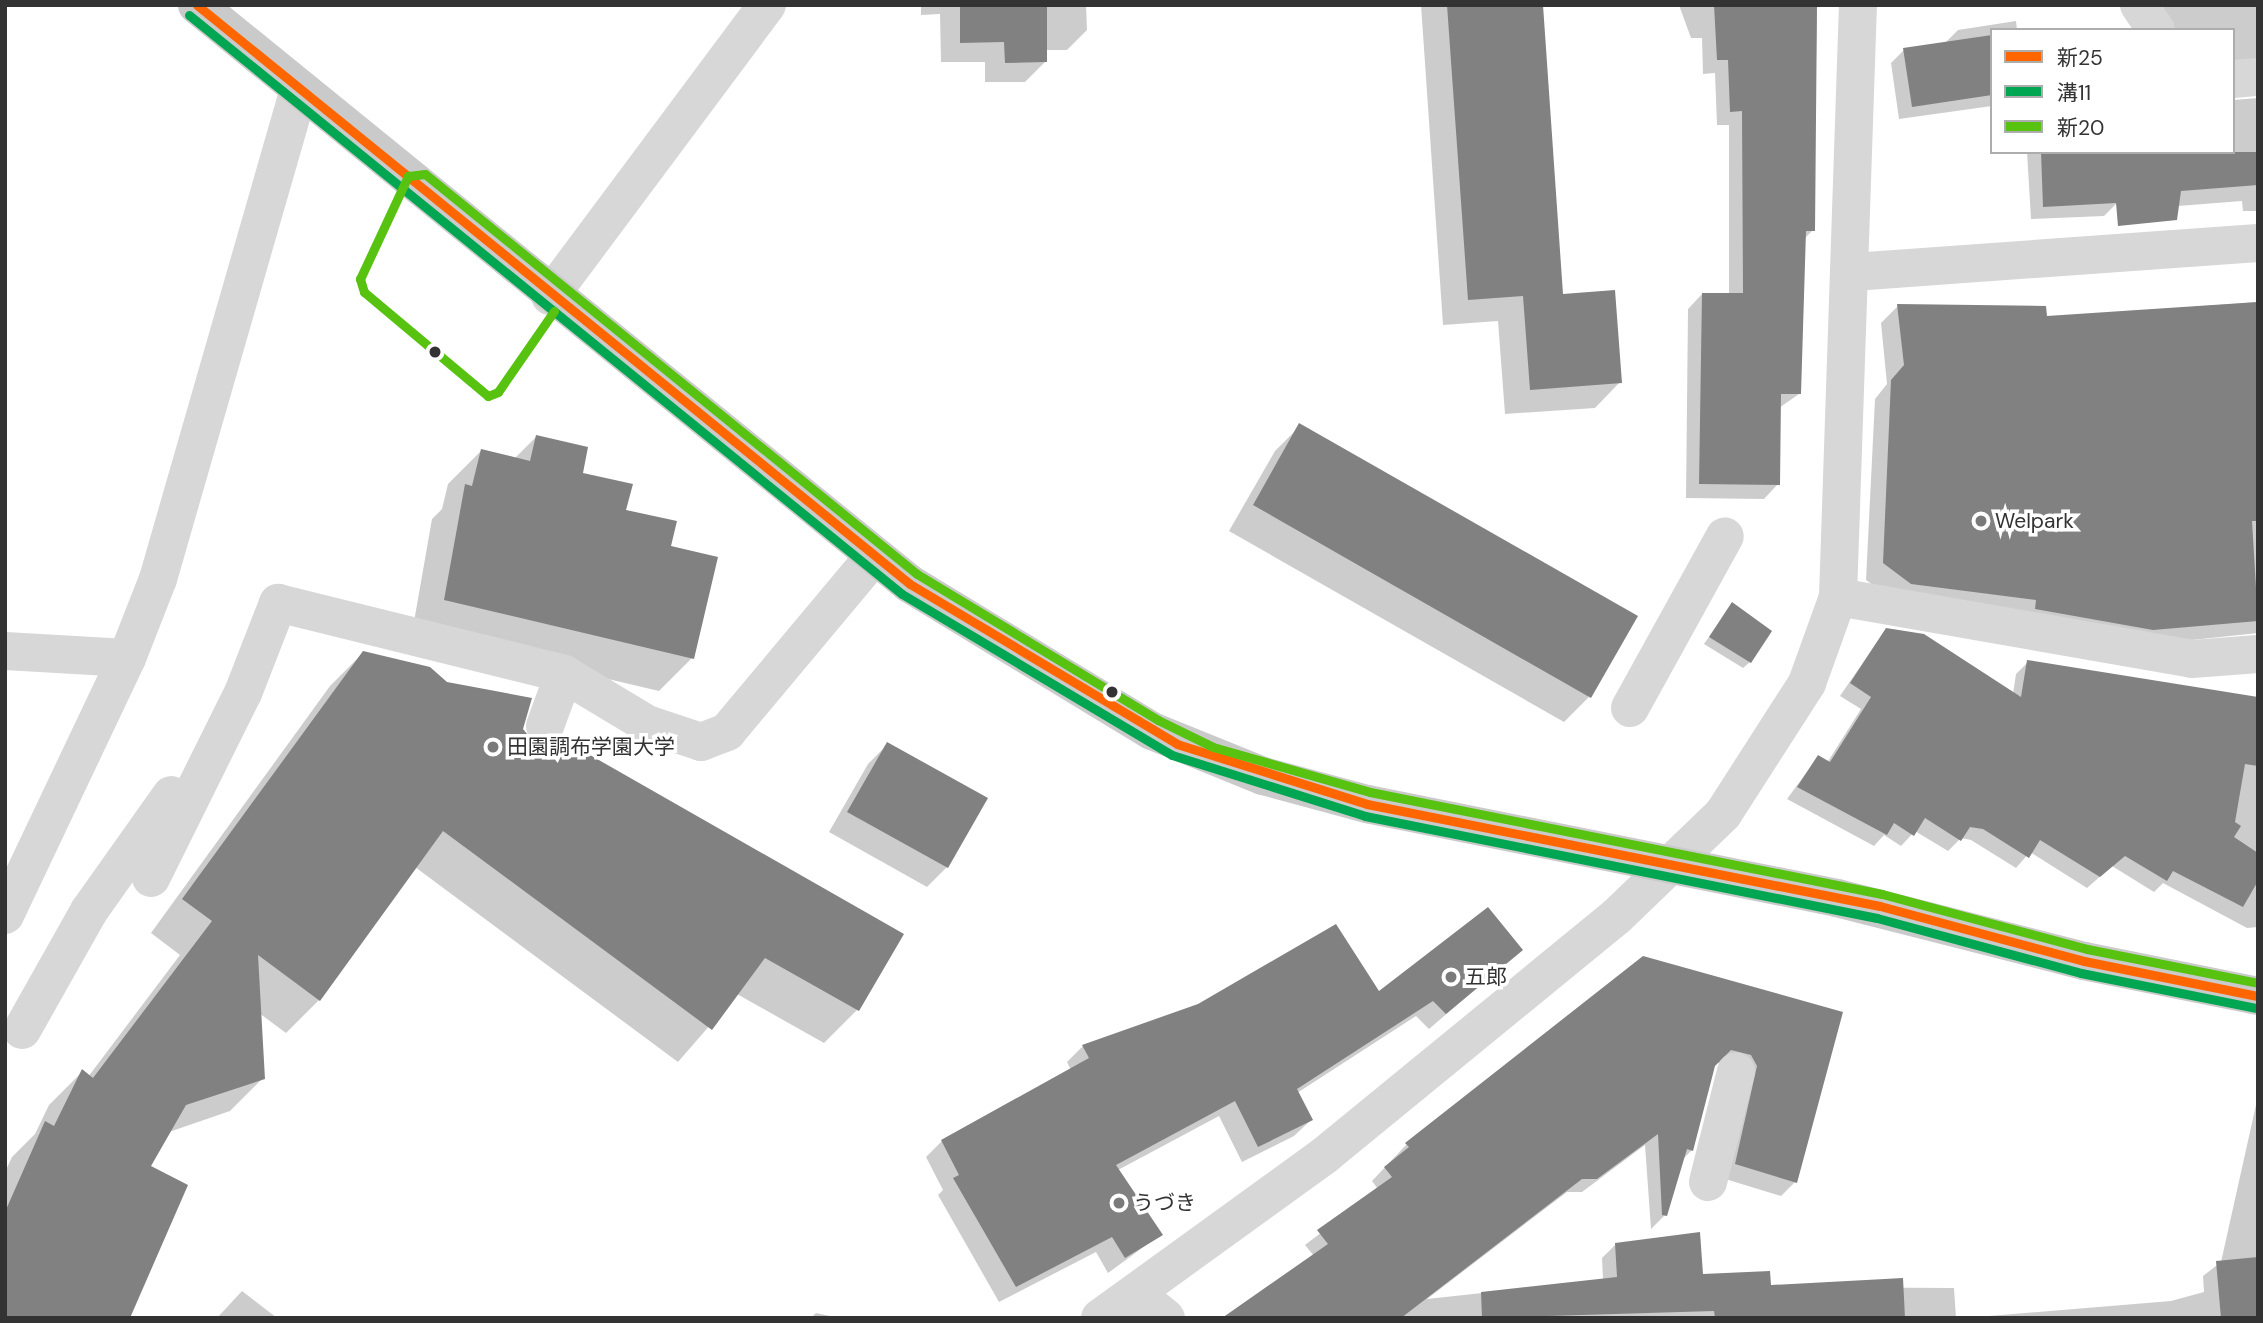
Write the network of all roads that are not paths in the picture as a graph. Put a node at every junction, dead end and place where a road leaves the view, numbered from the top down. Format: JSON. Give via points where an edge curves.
{"nodes":[{"id":1,"x":197,"y":5,"type":"edge"},
{"id":2,"x":767,"y":5,"type":"edge"},
{"id":3,"x":1858,"y":5,"type":"edge"},
{"id":4,"x":2139,"y":5,"type":"edge"},
{"id":5,"x":2156,"y":28,"type":"edge"},
{"id":6,"x":2258,"y":77,"type":"edge"},
{"id":7,"x":2235,"y":79,"type":"edge"},
{"id":8,"x":298,"y":93,"type":"junction"},
{"id":9,"x":2258,"y":243,"type":"edge"},
{"id":10,"x":1853,"y":272,"type":"junction"},
{"id":11,"x":550,"y":296,"type":"junction"},
{"id":12,"x":1725,"y":536,"type":"dead end"},
{"id":13,"x":874,"y":556,"type":"junction"},
{"id":14,"x":1838,"y":597,"type":"junction"},
{"id":15,"x":5,"y":652,"type":"edge"},
{"id":16,"x":2258,"y":654,"type":"edge"},
{"id":17,"x":127,"y":658,"type":"junction"},
{"id":18,"x":564,"y":674,"type":"junction"},
{"id":19,"x":1630,"y":708,"type":"dead end"},
{"id":20,"x":545,"y":726,"type":"dead end"},
{"id":21,"x":203,"y":773,"type":"junction"},
{"id":22,"x":151,"y":878,"type":"dead end"},
{"id":23,"x":5,"y":915,"type":"edge"},
{"id":24,"x":2258,"y":996,"type":"edge"},
{"id":25,"x":22,"y":1030,"type":"dead end"},
{"id":26,"x":1736,"y":1071,"type":"dead end"},
{"id":27,"x":1708,"y":1182,"type":"dead end"},
{"id":28,"x":1137,"y":1294,"type":"junction"},
{"id":29,"x":1100,"y":1318,"type":"edge"},
{"id":30,"x":1166,"y":1318,"type":"edge"}],
"edges":[{"from":1,"to":8,"type":"main road"},
{"from":2,"to":11,"type":"street"},
{"from":3,"to":10,"type":"street"},
{"from":4,"to":5,"type":"street"},
{"from":6,"to":7,"type":"street"},
{"from":8,"to":11,"type":"main road","via":[[461,217]]},
{"from":8,"to":17,"type":"street","via":[[158,579]]},
{"from":9,"to":10,"type":"street"},
{"from":10,"to":14,"type":"street"},
{"from":11,"to":13,"type":"main road"},
{"from":12,"to":19,"type":"street"},
{"from":13,"to":18,"type":"street","via":[[727,732],[701,742],[647,724]]},
{"from":13,"to":24,"type":"main road","bridge":true,"via":[[1152,732],[1263,776],[1367,804],[1837,898],[2084,961]]},
{"from":14,"to":16,"type":"street","via":[[2192,659]]},
{"from":14,"to":28,"type":"street","via":[[1807,683],[1723,814],[1617,916],[1325,1155]]},
{"from":15,"to":17,"type":"street"},
{"from":17,"to":23,"type":"street"},
{"from":18,"to":20,"type":"street"},
{"from":18,"to":21,"type":"street","via":[[278,603]]},
{"from":21,"to":22,"type":"street"},
{"from":21,"to":25,"type":"street","via":[[179,784],[89,911]]},
{"from":26,"to":27,"type":"street"},
{"from":28,"to":29,"type":"street"},
{"from":28,"to":30,"type":"street"}]}
